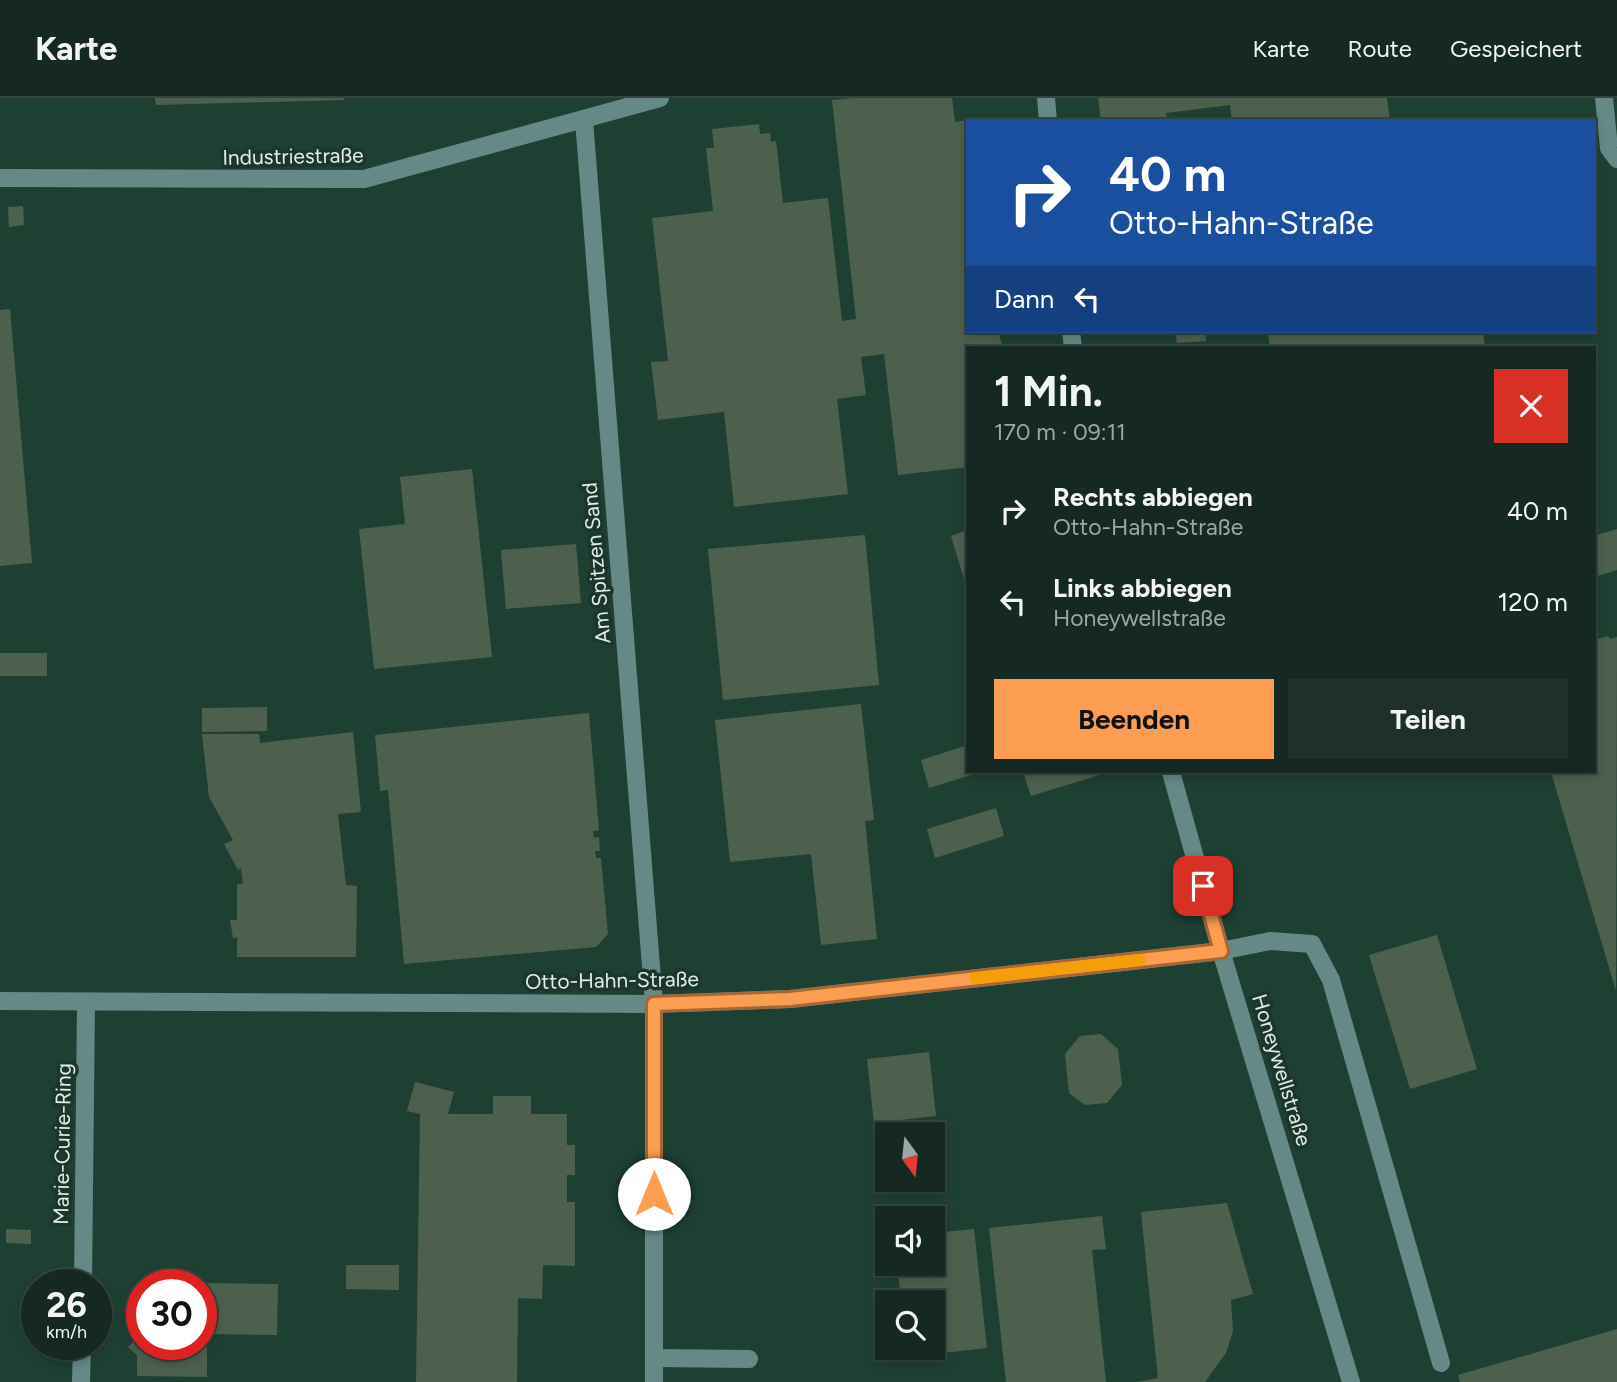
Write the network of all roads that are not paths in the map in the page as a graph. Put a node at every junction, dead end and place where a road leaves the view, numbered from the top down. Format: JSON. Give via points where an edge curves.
{"nodes":[{"id":1,"x":660,"y":98,"type":"edge"},
{"id":2,"x":1046,"y":98,"type":"edge"},
{"id":3,"x":1604,"y":98,"type":"edge"},
{"id":4,"x":1048,"y":119,"type":"edge"},
{"id":5,"x":584,"y":120,"type":"junction"},
{"id":6,"x":1617,"y":159,"type":"edge"},
{"id":7,"x":0,"y":178,"type":"edge"},
{"id":8,"x":1171,"y":773,"type":"edge"},
{"id":9,"x":1221,"y":951,"type":"junction"},
{"id":10,"x":0,"y":1001,"type":"edge"},
{"id":11,"x":86,"y":1003,"type":"junction"},
{"id":12,"x":654,"y":1004,"type":"junction"},
{"id":13,"x":83,"y":1269,"type":"edge"},
{"id":14,"x":654,"y":1358,"type":"junction"},
{"id":15,"x":749,"y":1359,"type":"dead end"},
{"id":16,"x":82,"y":1360,"type":"edge"},
{"id":17,"x":1441,"y":1363,"type":"dead end"},
{"id":18,"x":81,"y":1382,"type":"edge"},
{"id":19,"x":654,"y":1382,"type":"edge"},
{"id":20,"x":1351,"y":1382,"type":"edge"}],
"edges":[{"from":1,"to":5,"type":"street","name":"Industriestraße"},
{"from":2,"to":4,"type":"street"},
{"from":3,"to":6,"type":"street","via":[[1609,148]]},
{"from":5,"to":7,"type":"street","name":"Industriestraße","via":[[364,180]]},
{"from":5,"to":12,"type":"street","name":"Am Spitzen Sand"},
{"from":8,"to":9,"type":"street","name":"Honeywellstraße"},
{"from":9,"to":12,"type":"street","name":"Otto-Hahn-Straße","via":[[790,999]]},
{"from":9,"to":17,"type":"street","name":"Otto-Hahn-Straße","via":[[1270,941],[1312,944],[1325,968]]},
{"from":9,"to":20,"type":"street","name":"Honeywellstraße"},
{"from":10,"to":11,"type":"street","name":"Otto-Hahn-Straße"},
{"from":11,"to":12,"type":"street","name":"Otto-Hahn-Straße"},
{"from":11,"to":13,"type":"street","name":"Marie-Curie-Ring"},
{"from":12,"to":14,"type":"street"},
{"from":14,"to":15,"type":"street"},
{"from":14,"to":19,"type":"street"},
{"from":16,"to":18,"type":"street"}]}
